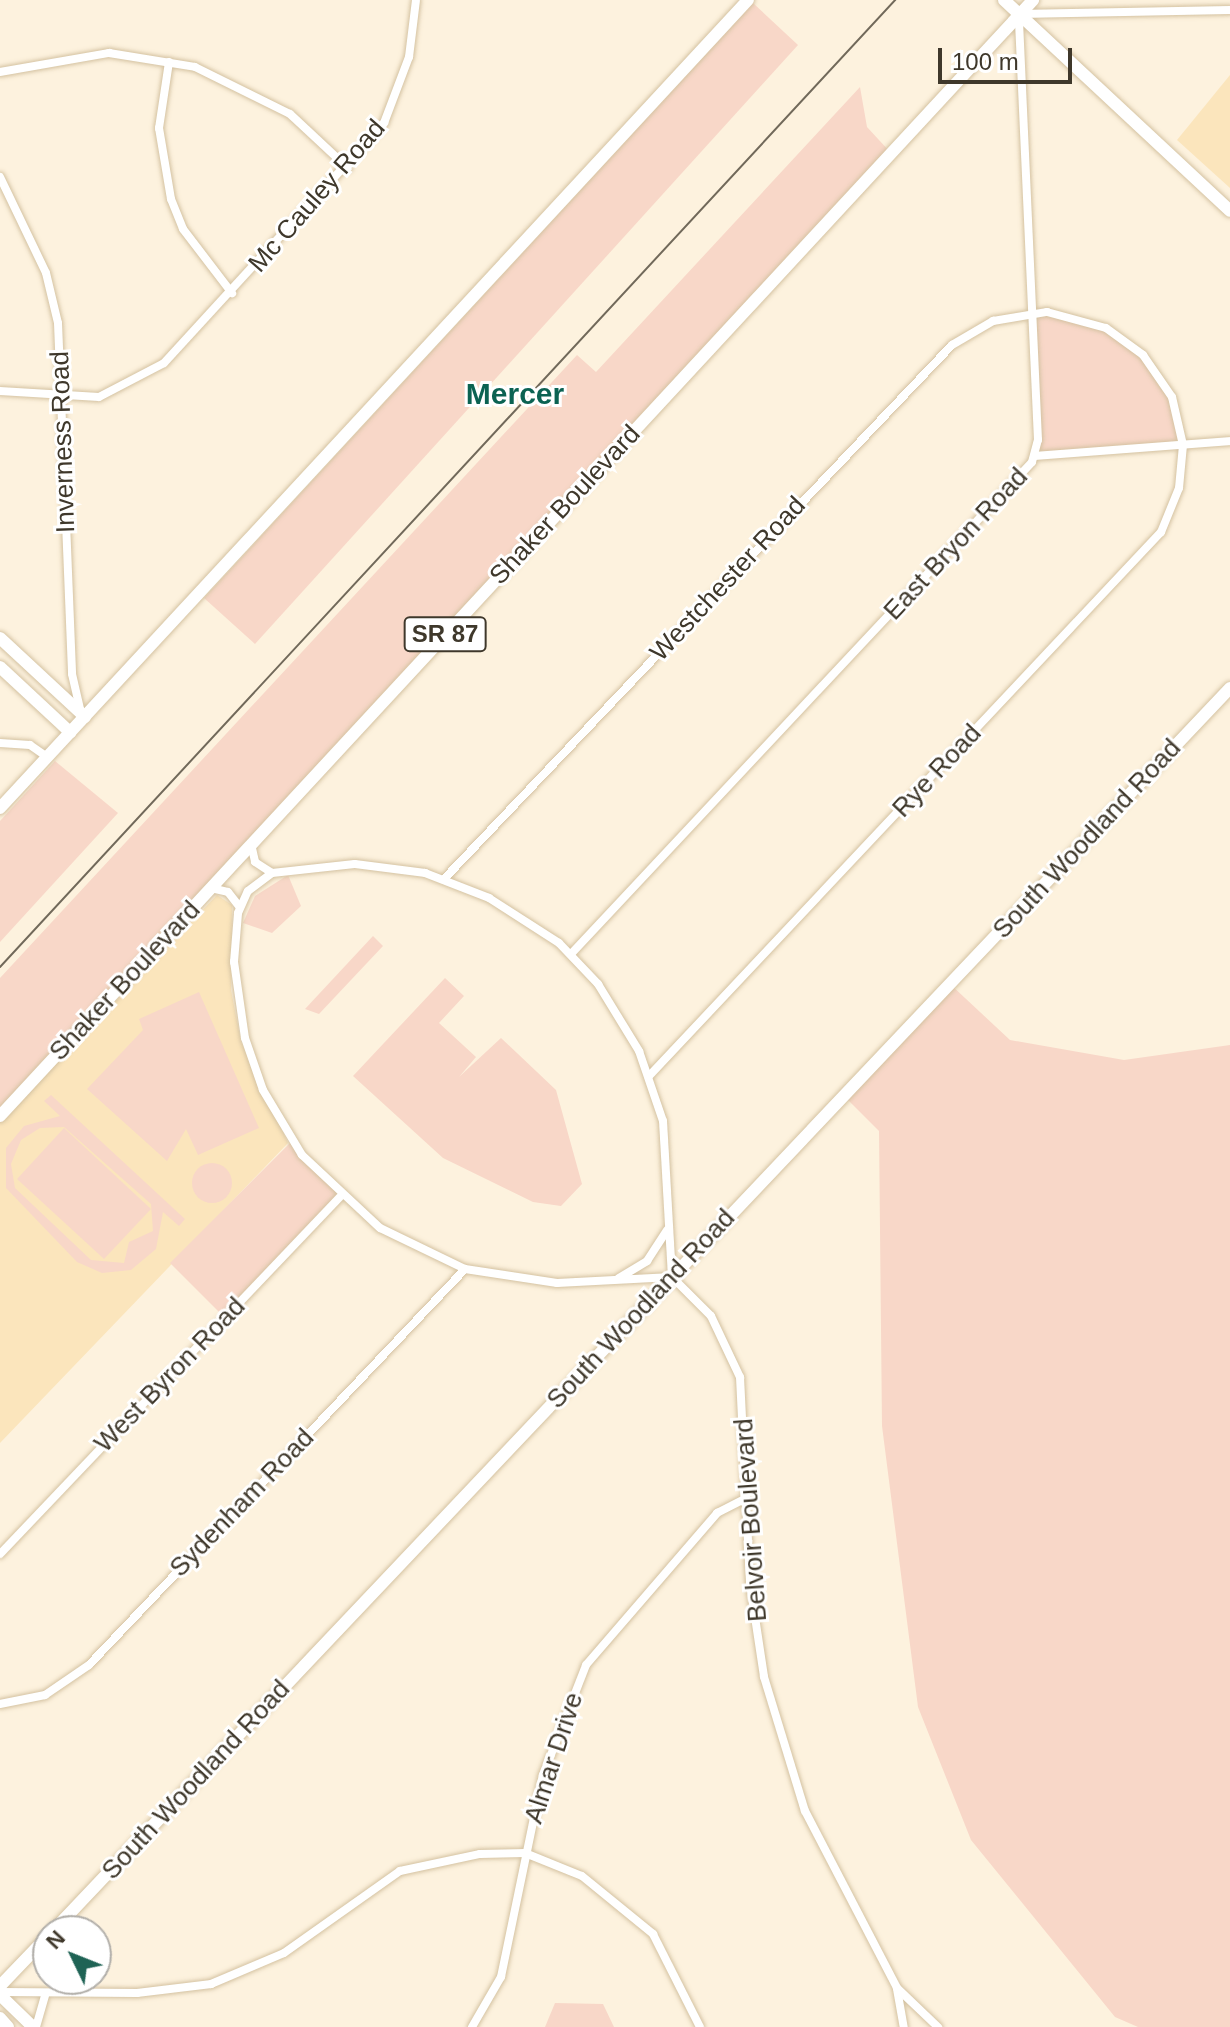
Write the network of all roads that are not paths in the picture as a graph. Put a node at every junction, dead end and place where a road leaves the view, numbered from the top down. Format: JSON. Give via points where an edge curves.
{"nodes":[{"id":1,"x":416,"y":0,"type":"edge"},
{"id":2,"x":748,"y":0,"type":"edge"},
{"id":3,"x":1004,"y":0,"type":"edge"},
{"id":4,"x":1033,"y":0,"type":"edge"},
{"id":5,"x":1230,"y":10,"type":"edge"},
{"id":6,"x":1019,"y":14,"type":"junction"},
{"id":7,"x":169,"y":62,"type":"junction"},
{"id":8,"x":0,"y":72,"type":"edge"},
{"id":9,"x":348,"y":168,"type":"junction"},
{"id":10,"x":0,"y":177,"type":"edge"},
{"id":11,"x":1230,"y":211,"type":"edge"},
{"id":12,"x":232,"y":293,"type":"junction"},
{"id":13,"x":1033,"y":313,"type":"junction"},
{"id":14,"x":0,"y":391,"type":"edge"},
{"id":15,"x":62,"y":401,"type":"junction"},
{"id":16,"x":1230,"y":441,"type":"edge"},
{"id":17,"x":1183,"y":445,"type":"junction"},
{"id":18,"x":1035,"y":456,"type":"junction"},
{"id":19,"x":0,"y":638,"type":"edge"},
{"id":20,"x":0,"y":667,"type":"edge"},
{"id":21,"x":1230,"y":688,"type":"edge"},
{"id":22,"x":56,"y":690,"type":"junction"},
{"id":23,"x":41,"y":704,"type":"junction"},
{"id":24,"x":85,"y":717,"type":"junction"},
{"id":25,"x":70,"y":732,"type":"junction"},
{"id":26,"x":0,"y":743,"type":"edge"},
{"id":27,"x":47,"y":757,"type":"junction"},
{"id":28,"x":0,"y":808,"type":"edge"},
{"id":29,"x":251,"y":844,"type":"junction"},
{"id":30,"x":272,"y":873,"type":"junction"},
{"id":31,"x":444,"y":879,"type":"junction"},
{"id":32,"x":211,"y":888,"type":"junction"},
{"id":33,"x":239,"y":906,"type":"junction"},
{"id":34,"x":571,"y":954,"type":"junction"},
{"id":35,"x":650,"y":1075,"type":"junction"},
{"id":36,"x":0,"y":1116,"type":"edge"},
{"id":37,"x":340,"y":1197,"type":"junction"},
{"id":38,"x":669,"y":1226,"type":"junction"},
{"id":39,"x":465,"y":1269,"type":"junction"},
{"id":40,"x":672,"y":1277,"type":"junction"},
{"id":41,"x":618,"y":1278,"type":"junction"},
{"id":42,"x":746,"y":1498,"type":"junction"},
{"id":43,"x":0,"y":1554,"type":"edge"},
{"id":44,"x":0,"y":1704,"type":"edge"},
{"id":45,"x":525,"y":1853,"type":"junction"},
{"id":46,"x":68,"y":1915,"type":"edge"},
{"id":47,"x":32,"y":1954,"type":"edge"},
{"id":48,"x":897,"y":1988,"type":"junction"},
{"id":49,"x":0,"y":1991,"type":"edge"},
{"id":50,"x":112,"y":1991,"type":"edge"},
{"id":51,"x":32,"y":1994,"type":"edge"},
{"id":52,"x":46,"y":1995,"type":"edge"},
{"id":53,"x":0,"y":2018,"type":"edge"},
{"id":54,"x":8,"y":2027,"type":"edge"},
{"id":55,"x":34,"y":2027,"type":"edge"},
{"id":56,"x":472,"y":2027,"type":"edge"},
{"id":57,"x":700,"y":2027,"type":"edge"},
{"id":58,"x":904,"y":2027,"type":"edge"},
{"id":59,"x":938,"y":2027,"type":"edge"}],
"edges":[{"from":1,"to":9,"type":"street","name":"Mc Cauley Road","via":[[399,90],[384,123]]},
{"from":2,"to":24,"type":"main road"},
{"from":3,"to":6,"type":"main road"},
{"from":4,"to":6,"type":"main road","name":"Shaker Boulevard","number":"SR 87"},
{"from":5,"to":6,"type":"street"},
{"from":6,"to":11,"type":"main road"},
{"from":6,"to":13,"type":"street","name":"East Bryon Road"},
{"from":6,"to":29,"type":"main road","name":"Shaker Boulevard","number":"SR 87"},
{"from":7,"to":8,"type":"street","via":[[109,53]]},
{"from":7,"to":9,"type":"street","via":[[253,91]]},
{"from":7,"to":12,"type":"street","via":[[159,128],[171,199],[183,229]]},
{"from":9,"to":12,"type":"street","name":"Mc Cauley Road"},
{"from":10,"to":15,"type":"street","name":"Inverness Road","via":[[46,273]]},
{"from":12,"to":15,"type":"street","name":"Mc Cauley Road","via":[[164,363],[99,397]]},
{"from":13,"to":17,"type":"street","name":"Westchester Road","via":[[1078,318],[1133,346],[1168,389]]},
{"from":13,"to":18,"type":"street","name":"East Bryon Road"},
{"from":13,"to":31,"type":"street","name":"Westchester Road","via":[[993,321],[942,353]]},
{"from":14,"to":15,"type":"street","name":"Mc Cauley Road"},
{"from":15,"to":24,"type":"street","name":"Inverness Road","via":[[72,674]]},
{"from":16,"to":17,"type":"street"},
{"from":17,"to":18,"type":"street"},
{"from":17,"to":35,"type":"street","name":"Rye Road","via":[[1176,498],[1154,541]]},
{"from":18,"to":34,"type":"street","name":"East Bryon Road"},
{"from":19,"to":22,"type":"main road"},
{"from":20,"to":23,"type":"main road"},
{"from":21,"to":40,"type":"main road","name":"South Woodland Road"},
{"from":22,"to":23,"type":"main road","via":[[54,703]]},
{"from":22,"to":24,"type":"main road"},
{"from":23,"to":25,"type":"main road"},
{"from":24,"to":25,"type":"main road"},
{"from":25,"to":27,"type":"main road"},
{"from":26,"to":27,"type":"street","via":[[27,744]]},
{"from":27,"to":28,"type":"main road"},
{"from":29,"to":30,"type":"street","via":[[255,862]]},
{"from":29,"to":32,"type":"main road","name":"Shaker Boulevard","number":"SR 87"},
{"from":30,"to":31,"type":"street","via":[[355,864]]},
{"from":30,"to":33,"type":"street","via":[[253,886]]},
{"from":31,"to":34,"type":"street","via":[[508,908]]},
{"from":32,"to":33,"type":"street","via":[[228,892]]},
{"from":32,"to":36,"type":"main road","name":"Shaker Boulevard","number":"SR 87"},
{"from":33,"to":37,"type":"street","via":[[236,990],[256,1074],[292,1141]]},
{"from":34,"to":35,"type":"street","via":[[619,1015]]},
{"from":35,"to":38,"type":"street","via":[[670,1163]]},
{"from":37,"to":39,"type":"street","via":[[402,1242]]},
{"from":37,"to":43,"type":"street","name":"West Byron Road"},
{"from":38,"to":40,"type":"street"},
{"from":38,"to":41,"type":"street","via":[[647,1261]]},
{"from":39,"to":41,"type":"street","via":[[557,1283]]},
{"from":39,"to":44,"type":"street","name":"Sydenham Road","via":[[89,1665],[45,1695]]},
{"from":40,"to":41,"type":"street"},
{"from":40,"to":42,"type":"street","name":"Belvoir Boulevard","via":[[711,1316],[736,1365]]},
{"from":40,"to":46,"type":"main road","name":"South Woodland Road"},
{"from":42,"to":45,"type":"street","name":"Almar Drive","via":[[717,1513],[586,1665],[558,1728]]},
{"from":42,"to":48,"type":"street","name":"Belvoir Boulevard","via":[[750,1584],[781,1745],[805,1811]]},
{"from":45,"to":50,"type":"street","via":[[480,1854],[400,1871],[284,1953],[211,1984]]},
{"from":45,"to":56,"type":"street","name":"Almar Drive","via":[[501,1977]]},
{"from":45,"to":57,"type":"street","via":[[582,1876],[653,1934]]},
{"from":47,"to":49,"type":"main road"},
{"from":48,"to":58,"type":"street"},
{"from":48,"to":59,"type":"street","name":"Belvoir Boulevard"},
{"from":49,"to":51,"type":"street"},
{"from":49,"to":55,"type":"main road"},
{"from":52,"to":55,"type":"street"},
{"from":53,"to":54,"type":"main road"}]}
